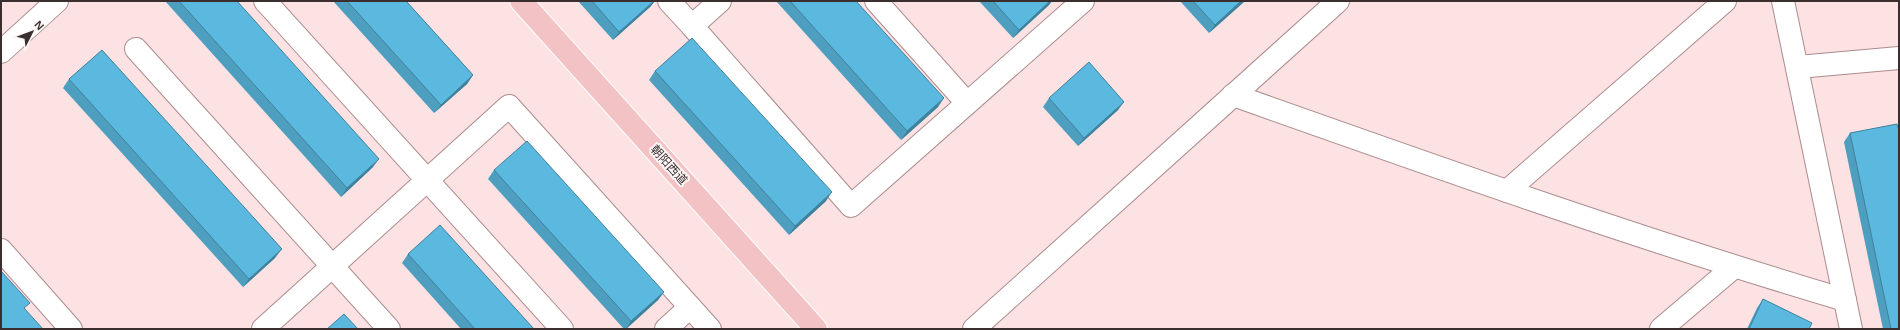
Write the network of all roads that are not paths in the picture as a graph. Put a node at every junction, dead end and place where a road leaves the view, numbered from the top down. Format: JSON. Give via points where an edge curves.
{"nodes":[{"id":1,"x":57,"y":1,"type":"edge"},
{"id":2,"x":265,"y":1,"type":"edge"},
{"id":3,"x":521,"y":1,"type":"edge"},
{"id":4,"x":669,"y":1,"type":"edge"},
{"id":5,"x":720,"y":1,"type":"edge"},
{"id":6,"x":876,"y":1,"type":"edge"},
{"id":7,"x":1338,"y":1,"type":"edge"},
{"id":8,"x":1725,"y":1,"type":"edge"},
{"id":9,"x":1783,"y":1,"type":"edge"},
{"id":10,"x":1080,"y":2,"type":"edge"},
{"id":11,"x":692,"y":26,"type":"junction"},
{"id":12,"x":136,"y":49,"type":"dead end"},
{"id":13,"x":1,"y":52,"type":"edge"},
{"id":14,"x":1899,"y":58,"type":"edge"},
{"id":15,"x":1798,"y":67,"type":"junction"},
{"id":16,"x":1233,"y":95,"type":"junction"},
{"id":17,"x":968,"y":103,"type":"junction"},
{"id":18,"x":427,"y":180,"type":"junction"},
{"id":19,"x":1507,"y":191,"type":"junction"},
{"id":20,"x":1,"y":250,"type":"edge"},
{"id":21,"x":332,"y":266,"type":"junction"},
{"id":22,"x":1734,"y":267,"type":"junction"},
{"id":23,"x":1845,"y":300,"type":"junction"},
{"id":24,"x":690,"y":307,"type":"junction"},
{"id":25,"x":71,"y":329,"type":"edge"},
{"id":26,"x":263,"y":329,"type":"edge"},
{"id":27,"x":389,"y":329,"type":"edge"},
{"id":28,"x":562,"y":329,"type":"edge"},
{"id":29,"x":666,"y":329,"type":"edge"},
{"id":30,"x":710,"y":329,"type":"edge"},
{"id":31,"x":816,"y":329,"type":"edge"},
{"id":32,"x":974,"y":329,"type":"edge"},
{"id":33,"x":1661,"y":329,"type":"edge"},
{"id":34,"x":1851,"y":329,"type":"edge"}],
"edges":[{"from":1,"to":13,"type":"street"},
{"from":2,"to":18,"type":"street"},
{"from":3,"to":31,"type":"main road","name":"朝阳西道"},
{"from":4,"to":11,"type":"street"},
{"from":5,"to":11,"type":"street"},
{"from":6,"to":17,"type":"street"},
{"from":7,"to":16,"type":"street"},
{"from":8,"to":19,"type":"street"},
{"from":9,"to":15,"type":"street"},
{"from":10,"to":17,"type":"street"},
{"from":11,"to":17,"type":"street","via":[[851,206]]},
{"from":12,"to":21,"type":"street"},
{"from":14,"to":15,"type":"street"},
{"from":15,"to":23,"type":"street"},
{"from":16,"to":19,"type":"street"},
{"from":16,"to":32,"type":"street"},
{"from":18,"to":21,"type":"street"},
{"from":18,"to":24,"type":"street","via":[[509,106]]},
{"from":18,"to":28,"type":"street"},
{"from":19,"to":22,"type":"street"},
{"from":20,"to":25,"type":"street"},
{"from":21,"to":26,"type":"street"},
{"from":21,"to":27,"type":"street"},
{"from":22,"to":23,"type":"street"},
{"from":22,"to":33,"type":"street"},
{"from":23,"to":34,"type":"street"},
{"from":24,"to":29,"type":"street"},
{"from":24,"to":30,"type":"street"}]}
